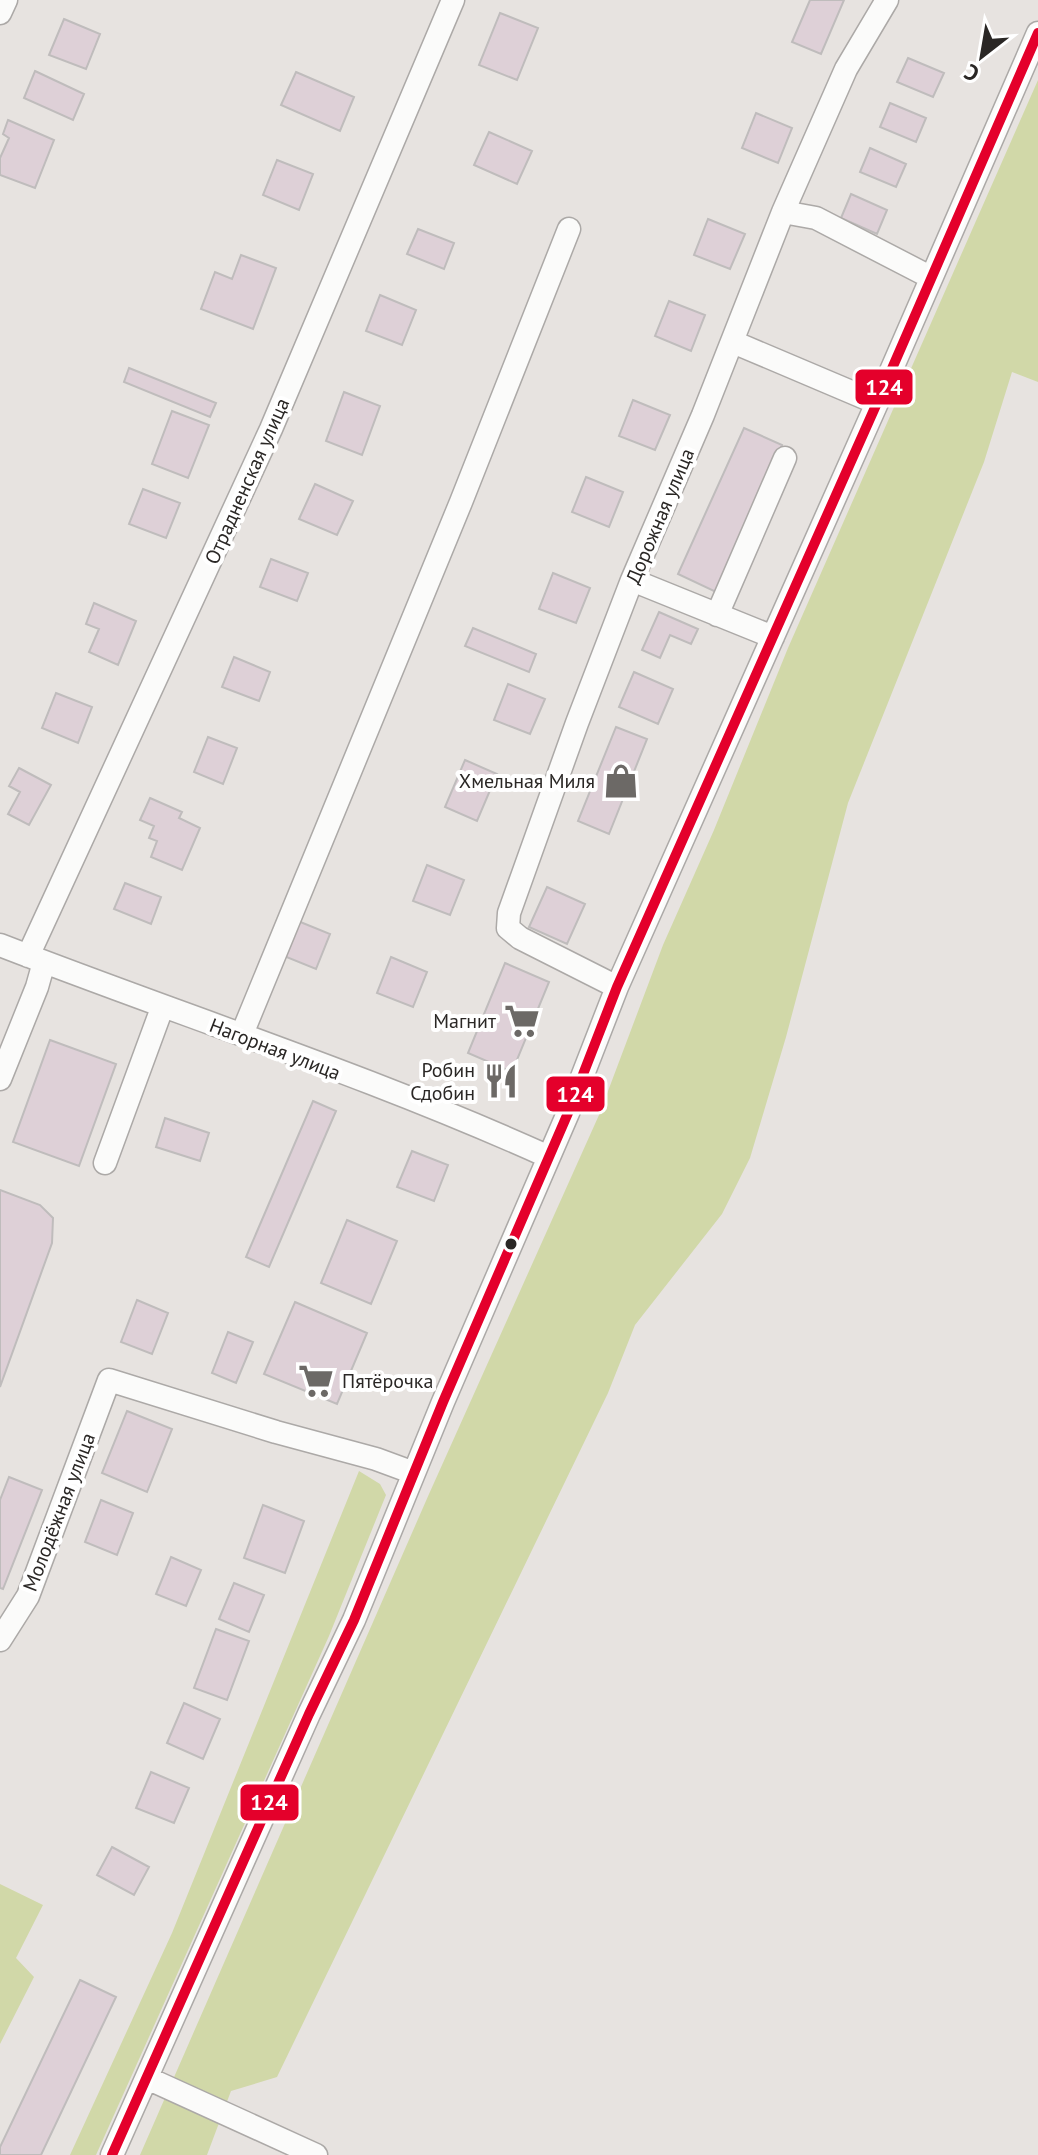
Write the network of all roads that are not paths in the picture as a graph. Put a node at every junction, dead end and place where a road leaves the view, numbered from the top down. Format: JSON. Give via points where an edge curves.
{"nodes":[{"id":1,"x":6,"y":0,"type":"edge"},
{"id":2,"x":453,"y":0,"type":"edge"},
{"id":3,"x":887,"y":0,"type":"edge"},
{"id":4,"x":0,"y":13,"type":"edge"},
{"id":5,"x":1038,"y":33,"type":"edge"},
{"id":6,"x":783,"y":212,"type":"junction"},
{"id":7,"x":569,"y":229,"type":"dead end"},
{"id":8,"x":930,"y":277,"type":"junction"},
{"id":9,"x":733,"y":342,"type":"junction"},
{"id":10,"x":877,"y":403,"type":"junction"},
{"id":11,"x":785,"y":458,"type":"dead end"},
{"id":12,"x":632,"y":580,"type":"junction"},
{"id":13,"x":717,"y":615,"type":"junction"},
{"id":14,"x":773,"y":637,"type":"junction"},
{"id":15,"x":0,"y":945,"type":"edge"},
{"id":16,"x":36,"y":959,"type":"junction"},
{"id":17,"x":617,"y":987,"type":"junction"},
{"id":18,"x":162,"y":1008,"type":"junction"},
{"id":19,"x":242,"y":1034,"type":"junction"},
{"id":20,"x":0,"y":1079,"type":"edge"},
{"id":21,"x":549,"y":1157,"type":"junction"},
{"id":22,"x":105,"y":1163,"type":"dead end"},
{"id":23,"x":414,"y":1473,"type":"junction"},
{"id":24,"x":0,"y":1640,"type":"edge"},
{"id":25,"x":147,"y":2078,"type":"junction"},
{"id":26,"x":112,"y":2155,"type":"edge"},
{"id":27,"x":316,"y":2155,"type":"edge"}],
"edges":[{"from":1,"to":4,"type":"street"},
{"from":2,"to":16,"type":"street","name":"Отрадненская улица","via":[[265,444]]},
{"from":3,"to":6,"type":"street","name":"Дорожная улица","via":[[846,69]]},
{"from":5,"to":8,"type":"street"},
{"from":6,"to":8,"type":"street","via":[[816,218]]},
{"from":6,"to":9,"type":"street","name":"Дорожная улица"},
{"from":7,"to":19,"type":"street"},
{"from":8,"to":10,"type":"street"},
{"from":9,"to":10,"type":"street"},
{"from":9,"to":12,"type":"street","name":"Дорожная улица"},
{"from":10,"to":14,"type":"street"},
{"from":11,"to":13,"type":"street"},
{"from":12,"to":13,"type":"street"},
{"from":12,"to":17,"type":"street","name":"Дорожная улица","via":[[571,738],[508,928]]},
{"from":13,"to":14,"type":"street"},
{"from":14,"to":17,"type":"street"},
{"from":15,"to":16,"type":"street","name":"Нагорная улица"},
{"from":16,"to":18,"type":"street","name":"Нагорная улица"},
{"from":16,"to":20,"type":"street","name":"Отрадненская улица","via":[[37,987]]},
{"from":17,"to":21,"type":"street"},
{"from":18,"to":19,"type":"street","name":"Нагорная улица"},
{"from":18,"to":22,"type":"street"},
{"from":19,"to":21,"type":"street","name":"Нагорная улица"},
{"from":21,"to":23,"type":"street"},
{"from":23,"to":24,"type":"street","name":"Молодёжная улица","via":[[109,1380],[28,1596]]},
{"from":23,"to":25,"type":"street","via":[[354,1620]]},
{"from":25,"to":26,"type":"street"},
{"from":25,"to":27,"type":"street"}]}
